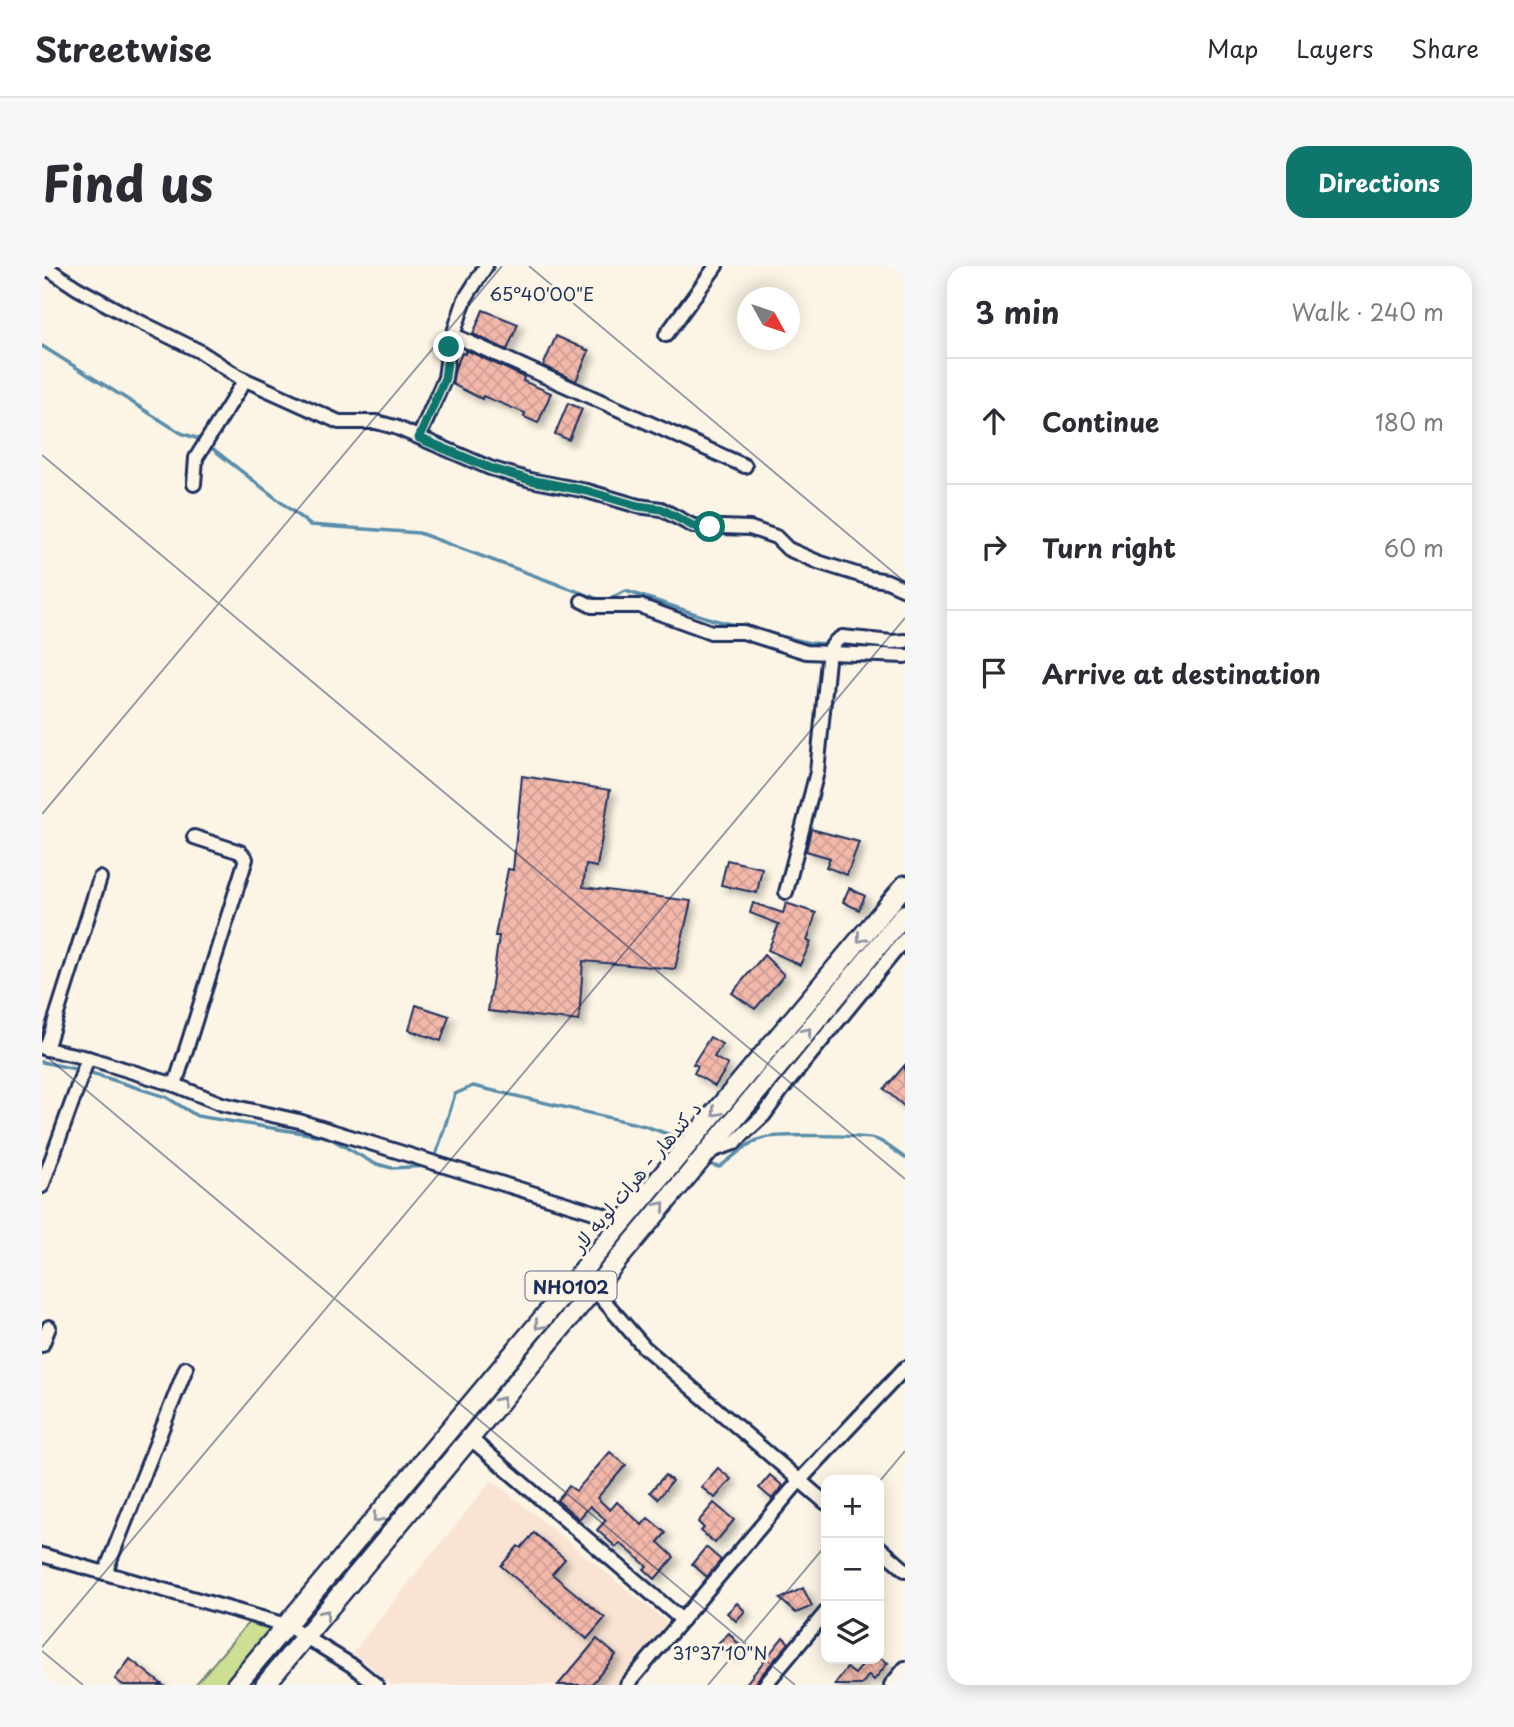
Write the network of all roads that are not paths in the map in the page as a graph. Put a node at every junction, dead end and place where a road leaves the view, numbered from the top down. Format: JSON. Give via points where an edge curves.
{"nodes":[{"id":1,"x":44,"y":266,"type":"edge"},
{"id":2,"x":486,"y":266,"type":"edge"},
{"id":3,"x":716,"y":266,"type":"edge"},
{"id":4,"x":453,"y":335,"type":"junction"},
{"id":5,"x":666,"y":335,"type":"dead end"},
{"id":6,"x":246,"y":380,"type":"junction"},
{"id":7,"x":420,"y":432,"type":"junction"},
{"id":8,"x":745,"y":466,"type":"dead end"},
{"id":9,"x":194,"y":484,"type":"dead end"},
{"id":10,"x":905,"y":589,"type":"edge"},
{"id":11,"x":582,"y":601,"type":"dead end"},
{"id":12,"x":905,"y":641,"type":"edge"},
{"id":13,"x":831,"y":648,"type":"junction"},
{"id":14,"x":905,"y":656,"type":"edge"},
{"id":15,"x":194,"y":837,"type":"dead end"},
{"id":16,"x":100,"y":878,"type":"dead end"},
{"id":17,"x":904,"y":889,"type":"edge"},
{"id":18,"x":786,"y":892,"type":"dead end"},
{"id":19,"x":905,"y":914,"type":"edge"},
{"id":20,"x":905,"y":939,"type":"edge"},
{"id":21,"x":44,"y":1048,"type":"edge"},
{"id":22,"x":85,"y":1066,"type":"junction"},
{"id":23,"x":175,"y":1084,"type":"junction"},
{"id":24,"x":705,"y":1153,"type":"junction"},
{"id":25,"x":42,"y":1186,"type":"edge"},
{"id":26,"x":630,"y":1230,"type":"junction"},
{"id":27,"x":593,"y":1288,"type":"junction"},
{"id":28,"x":49,"y":1327,"type":"dead end"},
{"id":29,"x":42,"y":1345,"type":"edge"},
{"id":30,"x":186,"y":1368,"type":"dead end"},
{"id":31,"x":905,"y":1368,"type":"edge"},
{"id":32,"x":471,"y":1439,"type":"junction"},
{"id":33,"x":409,"y":1480,"type":"junction"},
{"id":34,"x":800,"y":1480,"type":"junction"},
{"id":35,"x":426,"y":1493,"type":"junction"},
{"id":36,"x":821,"y":1499,"type":"edge"},
{"id":37,"x":884,"y":1553,"type":"edge"},
{"id":38,"x":42,"y":1555,"type":"edge"},
{"id":39,"x":905,"y":1570,"type":"edge"},
{"id":40,"x":105,"y":1573,"type":"junction"},
{"id":41,"x":821,"y":1618,"type":"edge"},
{"id":42,"x":682,"y":1620,"type":"junction"},
{"id":43,"x":286,"y":1625,"type":"junction"},
{"id":44,"x":306,"y":1637,"type":"junction"},
{"id":45,"x":904,"y":1672,"type":"edge"},
{"id":46,"x":236,"y":1685,"type":"edge"},
{"id":47,"x":265,"y":1685,"type":"edge"},
{"id":48,"x":376,"y":1685,"type":"edge"},
{"id":49,"x":626,"y":1685,"type":"edge"},
{"id":50,"x":765,"y":1685,"type":"edge"},
{"id":51,"x":891,"y":1685,"type":"edge"}],
"edges":[{"from":1,"to":6,"type":"street"},
{"from":2,"to":4,"type":"street","via":[[465,299]]},
{"from":3,"to":5,"type":"street"},
{"from":4,"to":7,"type":"street","via":[[445,378]]},
{"from":4,"to":8,"type":"street"},
{"from":6,"to":7,"type":"street","via":[[339,422],[376,422]]},
{"from":6,"to":9,"type":"street","via":[[196,458]]},
{"from":7,"to":10,"type":"street","via":[[490,468],[661,509],[693,526],[750,528],[776,537],[788,549],[817,562]]},
{"from":11,"to":13,"type":"street","via":[[592,606],[640,606],[710,632],[743,632],[806,652]]},
{"from":12,"to":13,"type":"street","via":[[842,637]]},
{"from":13,"to":14,"type":"street"},
{"from":13,"to":18,"type":"street","via":[[817,772]]},
{"from":15,"to":23,"type":"street","via":[[240,852],[246,859]]},
{"from":16,"to":21,"type":"street"},
{"from":17,"to":26,"type":"highway","name":"د کندهار - هرات لويه لار","number":"NH0102","one_way":true},
{"from":24,"to":19,"type":"highway","name":"د کندهار - هرات لويه لار","number":"NH0102","one_way":true},
{"from":20,"to":24,"type":"street","via":[[764,1115],[734,1143]]},
{"from":21,"to":22,"type":"street"},
{"from":22,"to":23,"type":"street"},
{"from":22,"to":25,"type":"street"},
{"from":23,"to":26,"type":"street","via":[[222,1104],[299,1121],[610,1217]]},
{"from":26,"to":24,"type":"highway","name":"د کندهار - هرات لويه لار","number":"NH0102","one_way":true},
{"from":26,"to":27,"type":"highway","name":"د کندهار - هرات لويه لار","number":"NH0102"},
{"from":26,"to":33,"type":"highway","name":"د کندهار - هرات لويه لار","number":"NH0102","one_way":true},
{"from":32,"to":27,"type":"highway","name":"د کندهار - هرات لويه لار","number":"NH0102","one_way":true},
{"from":27,"to":34,"type":"street","via":[[644,1347]]},
{"from":28,"to":29,"type":"street"},
{"from":30,"to":40,"type":"street"},
{"from":31,"to":34,"type":"street"},
{"from":32,"to":35,"type":"highway","name":"د کندهار - هرات لويه لار","number":"NH0102"},
{"from":32,"to":42,"type":"street"},
{"from":33,"to":35,"type":"highway"},
{"from":33,"to":43,"type":"highway","name":"د کندهار - هرات لويه لار","number":"NH0102","one_way":true},
{"from":34,"to":36,"type":"street"},
{"from":34,"to":42,"type":"street"},
{"from":44,"to":35,"type":"highway","name":"د کندهار - هرات لويه لار","number":"NH0102","one_way":true},
{"from":37,"to":39,"type":"street"},
{"from":38,"to":40,"type":"street"},
{"from":40,"to":43,"type":"street"},
{"from":41,"to":50,"type":"street"},
{"from":42,"to":49,"type":"street"},
{"from":43,"to":44,"type":"street"},
{"from":43,"to":46,"type":"highway","name":"د کندهار - هرات لويه لار","number":"NH0102"},
{"from":44,"to":47,"type":"highway","name":"د کندهار - هرات لويه لار","number":"NH0102"},
{"from":44,"to":48,"type":"street"},
{"from":45,"to":51,"type":"street"}]}
